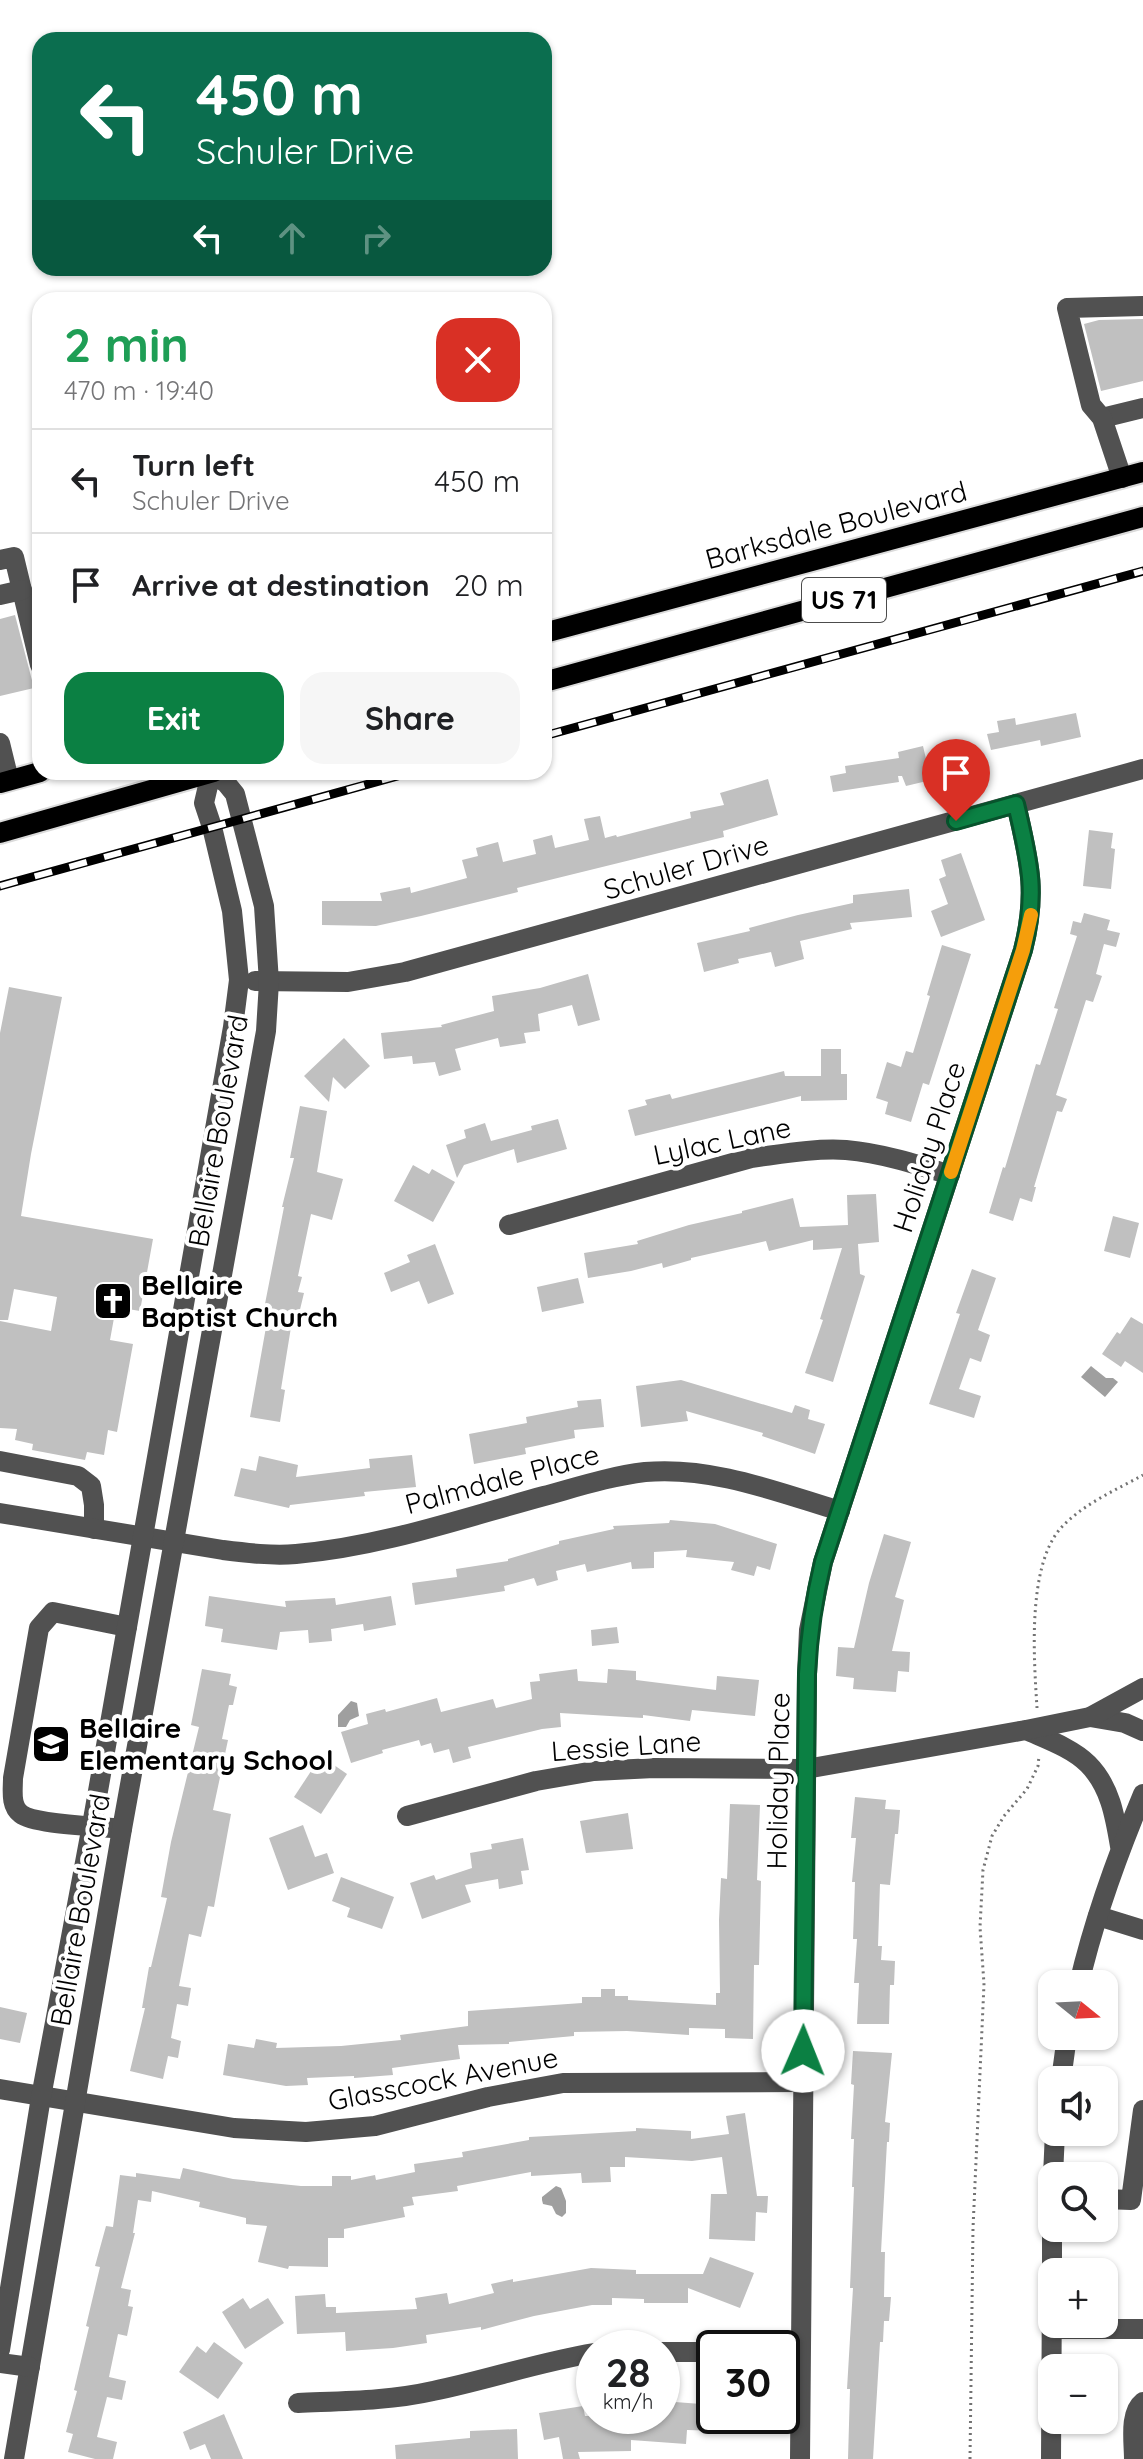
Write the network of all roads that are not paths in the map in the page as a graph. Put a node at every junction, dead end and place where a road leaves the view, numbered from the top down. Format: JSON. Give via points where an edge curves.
{"nodes":[{"id":1,"x":1143,"y":306,"type":"edge"},
{"id":2,"x":1143,"y":408,"type":"edge"},
{"id":3,"x":1102,"y":418,"type":"junction"},
{"id":4,"x":1143,"y":472,"type":"edge"},
{"id":5,"x":1122,"y":478,"type":"junction"},
{"id":6,"x":1143,"y":517,"type":"edge"},
{"id":7,"x":0,"y":560,"type":"edge"},
{"id":8,"x":22,"y":590,"type":"junction"},
{"id":9,"x":0,"y":595,"type":"edge"},
{"id":10,"x":552,"y":631,"type":"edge"},
{"id":11,"x":32,"y":632,"type":"edge"},
{"id":12,"x":552,"y":680,"type":"edge"},
{"id":13,"x":0,"y":743,"type":"edge"},
{"id":14,"x":1143,"y":769,"type":"edge"},
{"id":15,"x":32,"y":774,"type":"edge"},
{"id":16,"x":184,"y":780,"type":"edge"},
{"id":17,"x":210,"y":780,"type":"edge"},
{"id":18,"x":222,"y":780,"type":"edge"},
{"id":19,"x":5,"y":781,"type":"edge"},
{"id":20,"x":1016,"y":804,"type":"junction"},
{"id":21,"x":0,"y":833,"type":"edge"},
{"id":22,"x":239,"y":980,"type":"junction"},
{"id":23,"x":269,"y":982,"type":"junction"},
{"id":24,"x":213,"y":1143,"type":"junction"},
{"id":25,"x":244,"y":1151,"type":"junction"},
{"id":26,"x":950,"y":1175,"type":"junction"},
{"id":27,"x":509,"y":1225,"type":"dead end"},
{"id":28,"x":193,"y":1258,"type":"junction"},
{"id":29,"x":224,"y":1265,"type":"junction"},
{"id":30,"x":1,"y":1465,"type":"edge"},
{"id":31,"x":840,"y":1511,"type":"junction"},
{"id":32,"x":0,"y":1513,"type":"edge"},
{"id":33,"x":94,"y":1529,"type":"junction"},
{"id":34,"x":143,"y":1537,"type":"junction"},
{"id":35,"x":175,"y":1540,"type":"junction"},
{"id":36,"x":127,"y":1627,"type":"junction"},
{"id":37,"x":1143,"y":1688,"type":"edge"},
{"id":38,"x":1090,"y":1717,"type":"junction"},
{"id":39,"x":1143,"y":1731,"type":"edge"},
{"id":40,"x":1035,"y":1732,"type":"junction"},
{"id":41,"x":806,"y":1769,"type":"junction"},
{"id":42,"x":1143,"y":1794,"type":"edge"},
{"id":43,"x":407,"y":1816,"type":"dead end"},
{"id":44,"x":92,"y":1825,"type":"junction"},
{"id":45,"x":122,"y":1829,"type":"junction"},
{"id":46,"x":1120,"y":1848,"type":"junction"},
{"id":47,"x":1098,"y":1916,"type":"junction"},
{"id":48,"x":1143,"y":1930,"type":"edge"},
{"id":49,"x":1083,"y":1970,"type":"edge"},
{"id":50,"x":803,"y":2082,"type":"junction"},
{"id":51,"x":0,"y":2089,"type":"edge"},
{"id":52,"x":41,"y":2097,"type":"junction"},
{"id":53,"x":76,"y":2101,"type":"junction"},
{"id":54,"x":1143,"y":2110,"type":"edge"},
{"id":55,"x":1118,"y":2200,"type":"edge"},
{"id":56,"x":1118,"y":2329,"type":"edge"},
{"id":57,"x":1143,"y":2329,"type":"edge"},
{"id":58,"x":792,"y":2330,"type":"edge"},
{"id":59,"x":1052,"y":2338,"type":"edge"},
{"id":60,"x":0,"y":2350,"type":"edge"},
{"id":61,"x":576,"y":2356,"type":"edge"},
{"id":62,"x":0,"y":2363,"type":"edge"},
{"id":63,"x":30,"y":2367,"type":"junction"},
{"id":64,"x":1143,"y":2402,"type":"edge"},
{"id":65,"x":298,"y":2403,"type":"dead end"},
{"id":66,"x":798,"y":2434,"type":"edge"},
{"id":67,"x":14,"y":2459,"type":"edge"},
{"id":68,"x":800,"y":2459,"type":"edge"},
{"id":69,"x":1051,"y":2459,"type":"edge"},
{"id":70,"x":1134,"y":2459,"type":"edge"}],
"edges":[{"from":1,"to":3,"type":"street","via":[[1067,308],[1091,405]]},
{"from":2,"to":3,"type":"street"},
{"from":3,"to":5,"type":"street"},
{"from":4,"to":5,"type":"main road","name":"Barksdale Boulevard","number":"US 71"},
{"from":5,"to":10,"type":"main road","name":"Barksdale Boulevard","number":"US 71"},
{"from":6,"to":12,"type":"main road","number":"US 71"},
{"from":7,"to":8,"type":"street","via":[[14,557]]},
{"from":8,"to":9,"type":"street"},
{"from":8,"to":11,"type":"street"},
{"from":13,"to":19,"type":"street"},
{"from":14,"to":20,"type":"street","name":"Schuler Drive"},
{"from":15,"to":19,"type":"main road"},
{"from":16,"to":21,"type":"main road"},
{"from":17,"to":22,"type":"street","name":"Bellaire Boulevard","via":[[204,803],[232,911]]},
{"from":18,"to":23,"type":"street","name":"Bellaire Boulevard","via":[[235,794],[264,906]]},
{"from":20,"to":23,"type":"street","name":"Schuler Drive","via":[[405,972],[348,982]]},
{"from":20,"to":26,"type":"street","name":"Holiday Place","via":[[1031,875],[1030,923]]},
{"from":22,"to":23,"type":"street","name":"Schuler Drive"},
{"from":22,"to":24,"type":"street","name":"Bellaire Boulevard"},
{"from":23,"to":25,"type":"street","name":"Bellaire Boulevard","via":[[266,1031]]},
{"from":24,"to":25,"type":"street"},
{"from":24,"to":28,"type":"street","name":"Bellaire Boulevard"},
{"from":25,"to":29,"type":"street","name":"Bellaire Boulevard"},
{"from":26,"to":27,"type":"street","name":"Lylac Lane","via":[[845,1150],[791,1153],[751,1158]]},
{"from":26,"to":31,"type":"street","name":"Holiday Place"},
{"from":28,"to":29,"type":"street"},
{"from":28,"to":34,"type":"street","name":"Bellaire Boulevard"},
{"from":29,"to":35,"type":"street","name":"Bellaire Boulevard"},
{"from":30,"to":33,"type":"street","via":[[78,1476],[91,1486]]},
{"from":31,"to":35,"type":"street","name":"Palmdale Place","via":[[722,1477],[645,1472],[349,1547],[256,1554]]},
{"from":31,"to":41,"type":"street","name":"Holiday Place","via":[[809,1630]]},
{"from":32,"to":33,"type":"street","name":"Palmdale Place"},
{"from":33,"to":34,"type":"street","name":"Palmdale Place"},
{"from":34,"to":35,"type":"street","name":"Palmdale Place"},
{"from":34,"to":36,"type":"street","name":"Bellaire Boulevard"},
{"from":35,"to":45,"type":"street","name":"Bellaire Boulevard"},
{"from":36,"to":44,"type":"street","name":"Bellaire Boulevard"},
{"from":36,"to":44,"type":"street","name":"Bellaire Boulevard","via":[[53,1612],[39,1628],[13,1801],[19,1813],[37,1821]]},
{"from":37,"to":38,"type":"street"},
{"from":38,"to":39,"type":"street"},
{"from":38,"to":40,"type":"street","name":"Lessie Lane"},
{"from":40,"to":41,"type":"street","name":"Lessie Lane"},
{"from":40,"to":46,"type":"street","via":[[1087,1763],[1114,1810]]},
{"from":41,"to":43,"type":"street","name":"Lessie Lane","via":[[594,1771]]},
{"from":41,"to":50,"type":"street","name":"Holiday Place"},
{"from":42,"to":46,"type":"street"},
{"from":44,"to":45,"type":"street"},
{"from":44,"to":52,"type":"street","name":"Bellaire Boulevard"},
{"from":45,"to":53,"type":"street","name":"Bellaire Boulevard"},
{"from":46,"to":47,"type":"street"},
{"from":47,"to":48,"type":"street"},
{"from":47,"to":49,"type":"street"},
{"from":50,"to":53,"type":"street","name":"Glasscock Avenue","via":[[563,2083],[375,2126],[306,2132],[234,2128]]},
{"from":50,"to":58,"type":"street","name":"Holiday Place"},
{"from":51,"to":52,"type":"street","name":"Glasscock Avenue"},
{"from":52,"to":53,"type":"street","name":"Glasscock Avenue"},
{"from":52,"to":60,"type":"street","name":"Bellaire Boulevard"},
{"from":53,"to":63,"type":"street","name":"Bellaire Boulevard"},
{"from":54,"to":55,"type":"street","via":[[1131,2200]]},
{"from":56,"to":57,"type":"street"},
{"from":59,"to":69,"type":"street"},
{"from":61,"to":65,"type":"street","via":[[429,2392]]},
{"from":62,"to":63,"type":"street"},
{"from":63,"to":67,"type":"street","name":"Bellaire Boulevard"},
{"from":64,"to":70,"type":"street","via":[[1134,2417]]},
{"from":66,"to":68,"type":"street","name":"Holiday Place"}]}
